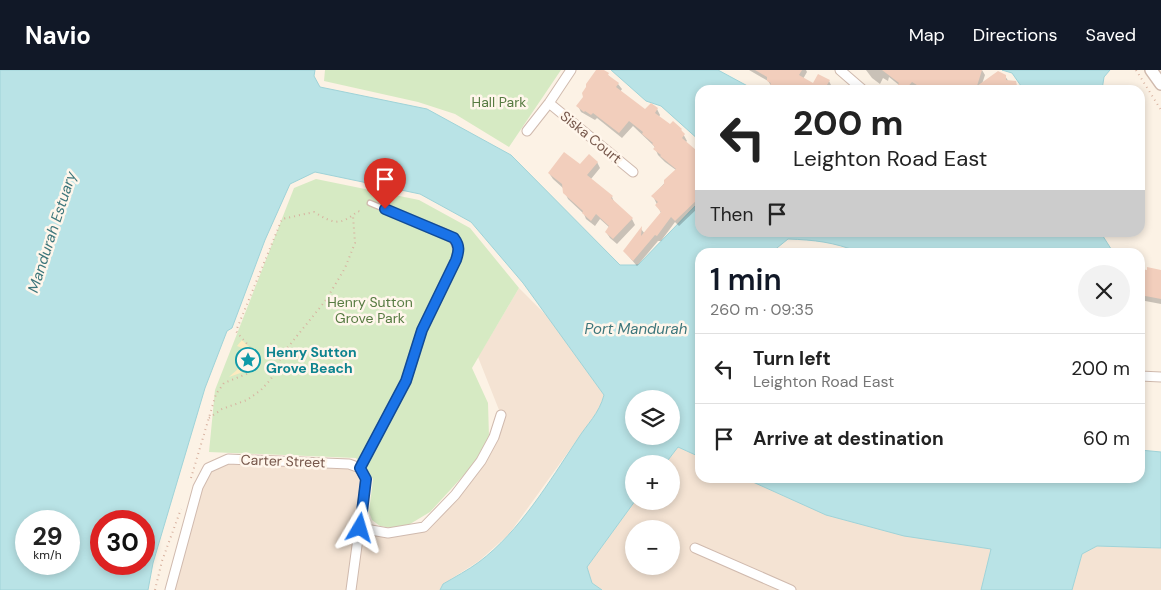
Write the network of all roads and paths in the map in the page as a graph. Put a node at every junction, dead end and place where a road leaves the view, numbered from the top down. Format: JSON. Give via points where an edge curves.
{"nodes":[{"id":1,"x":571,"y":70,"type":"edge"},
{"id":2,"x":840,"y":70,"type":"edge"},
{"id":3,"x":1136,"y":70,"type":"edge"},
{"id":4,"x":1151,"y":70,"type":"edge"},
{"id":5,"x":1161,"y":84,"type":"edge"},
{"id":6,"x":857,"y":85,"type":"edge"},
{"id":7,"x":549,"y":103,"type":"junction"},
{"id":8,"x":1161,"y":110,"type":"edge"},
{"id":9,"x":527,"y":131,"type":"dead end"},
{"id":10,"x":632,"y":172,"type":"dead end"},
{"id":11,"x":370,"y":203,"type":"dead end"},
{"id":12,"x":361,"y":212,"type":"dead end"},
{"id":13,"x":353,"y":216,"type":"junction"},
{"id":14,"x":428,"y":227,"type":"joint"},
{"id":15,"x":1145,"y":376,"type":"edge"},
{"id":16,"x":1161,"y":377,"type":"edge"},
{"id":17,"x":502,"y":415,"type":"dead end"},
{"id":18,"x":209,"y":418,"type":"junction"},
{"id":19,"x":360,"y":468,"type":"junction"},
{"id":20,"x":191,"y":479,"type":"dead end"},
{"id":21,"x":182,"y":507,"type":"dead end"},
{"id":22,"x":360,"y":528,"type":"junction"},
{"id":23,"x":695,"y":548,"type":"dead end"},
{"id":24,"x":155,"y":590,"type":"edge"},
{"id":25,"x":170,"y":590,"type":"edge"},
{"id":26,"x":351,"y":590,"type":"edge"},
{"id":27,"x":791,"y":590,"type":"edge"}],
"edges":[{"from":1,"to":7,"type":"street"},
{"from":2,"to":6,"type":"street"},
{"from":3,"to":8,"type":"path"},
{"from":4,"to":5,"type":"street"},
{"from":7,"to":9,"type":"street"},
{"from":7,"to":10,"type":"street","name":"Siska Court"},
{"from":11,"to":14,"type":"lane"},
{"from":12,"to":13,"type":"path"},
{"from":13,"to":18,"type":"path","via":[[355,243],[345,268],[326,300],[284,352],[271,380],[247,400],[222,408]]},
{"from":13,"to":18,"type":"path","via":[[339,222],[314,212],[282,219],[236,331],[251,347],[254,364],[249,373],[224,383],[216,394]]},
{"from":14,"to":19,"type":"street","via":[[454,238],[459,250],[422,330],[406,381]]},
{"from":15,"to":16,"type":"street"},
{"from":17,"to":22,"type":"street","via":[[481,461],[455,495],[424,527],[388,533]]},
{"from":18,"to":20,"type":"path"},
{"from":19,"to":22,"type":"street","via":[[366,479]]},
{"from":19,"to":25,"type":"street","name":"Carter Street","via":[[349,464],[228,459],[208,468],[198,487]]},
{"from":21,"to":24,"type":"path"},
{"from":22,"to":26,"type":"street"},
{"from":23,"to":27,"type":"street"}]}
